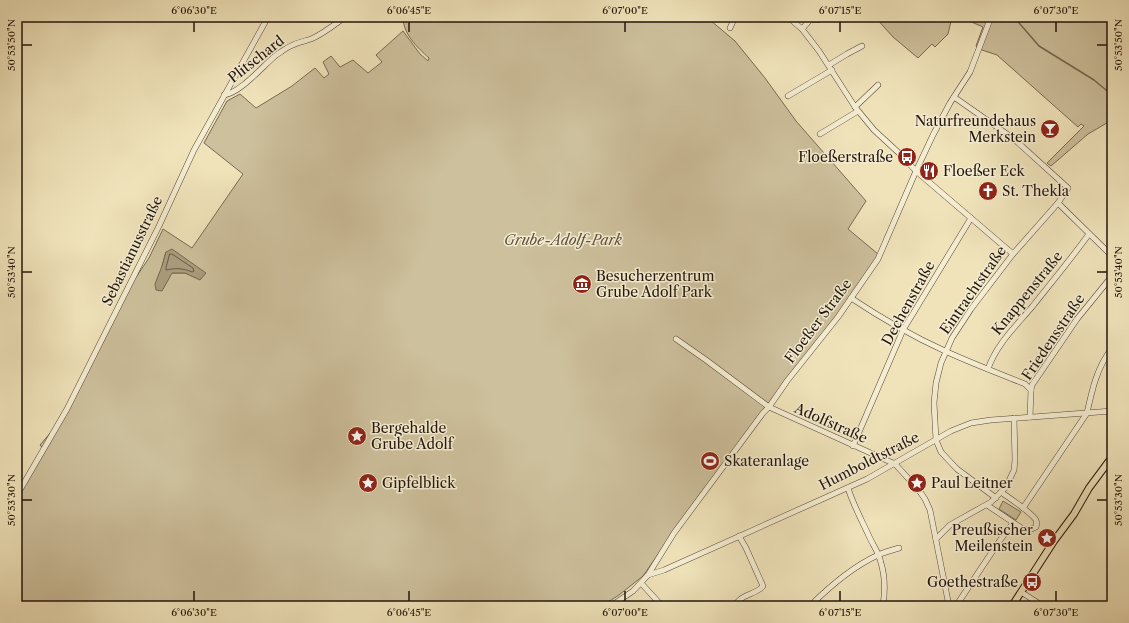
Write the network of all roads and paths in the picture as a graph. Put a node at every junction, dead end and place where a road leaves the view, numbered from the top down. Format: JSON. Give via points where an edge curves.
{"nodes":[{"id":1,"x":268,"y":17,"type":"edge"},
{"id":2,"x":344,"y":17,"type":"edge"},
{"id":3,"x":735,"y":17,"type":"edge"},
{"id":4,"x":789,"y":17,"type":"edge"},
{"id":5,"x":991,"y":17,"type":"edge"},
{"id":6,"x":821,"y":18,"type":"dead end"},
{"id":7,"x":730,"y":28,"type":"dead end"},
{"id":8,"x":802,"y":29,"type":"junction"},
{"id":9,"x":862,"y":46,"type":"dead end"},
{"id":10,"x":830,"y":67,"type":"junction"},
{"id":11,"x":878,"y":85,"type":"dead end"},
{"id":12,"x":224,"y":95,"type":"junction"},
{"id":13,"x":788,"y":96,"type":"dead end"},
{"id":14,"x":954,"y":97,"type":"junction"},
{"id":15,"x":857,"y":109,"type":"junction"},
{"id":16,"x":820,"y":134,"type":"dead end"},
{"id":17,"x":916,"y":171,"type":"junction"},
{"id":18,"x":1058,"y":203,"type":"junction"},
{"id":19,"x":971,"y":218,"type":"junction"},
{"id":20,"x":1089,"y":234,"type":"junction"},
{"id":21,"x":1013,"y":254,"type":"junction"},
{"id":22,"x":1112,"y":256,"type":"edge"},
{"id":23,"x":1112,"y":276,"type":"edge"},
{"id":24,"x":851,"y":298,"type":"junction"},
{"id":25,"x":903,"y":330,"type":"junction"},
{"id":26,"x":676,"y":339,"type":"dead end"},
{"id":27,"x":1112,"y":348,"type":"edge"},
{"id":28,"x":946,"y":352,"type":"junction"},
{"id":29,"x":988,"y":369,"type":"junction"},
{"id":30,"x":1031,"y":390,"type":"junction"},
{"id":31,"x":769,"y":407,"type":"junction"},
{"id":32,"x":1112,"y":412,"type":"edge"},
{"id":33,"x":1087,"y":413,"type":"junction"},
{"id":34,"x":1030,"y":417,"type":"junction"},
{"id":35,"x":1014,"y":418,"type":"junction"},
{"id":36,"x":936,"y":440,"type":"junction"},
{"id":37,"x":853,"y":446,"type":"junction"},
{"id":38,"x":1112,"y":457,"type":"edge"},
{"id":39,"x":895,"y":464,"type":"junction"},
{"id":40,"x":848,"y":488,"type":"junction"},
{"id":41,"x":1001,"y":492,"type":"junction"},
{"id":42,"x":17,"y":495,"type":"edge"},
{"id":43,"x":996,"y":498,"type":"junction"},
{"id":44,"x":987,"y":505,"type":"junction"},
{"id":45,"x":1023,"y":508,"type":"junction"},
{"id":46,"x":1013,"y":523,"type":"junction"},
{"id":47,"x":739,"y":536,"type":"junction"},
{"id":48,"x":936,"y":539,"type":"junction"},
{"id":49,"x":899,"y":548,"type":"dead end"},
{"id":50,"x":879,"y":555,"type":"junction"},
{"id":51,"x":648,"y":575,"type":"junction"},
{"id":52,"x":641,"y":583,"type":"junction"},
{"id":53,"x":1021,"y":592,"type":"junction"},
{"id":54,"x":611,"y":606,"type":"edge"},
{"id":55,"x":662,"y":606,"type":"edge"},
{"id":56,"x":735,"y":606,"type":"edge"},
{"id":57,"x":810,"y":606,"type":"edge"},
{"id":58,"x":883,"y":606,"type":"edge"},
{"id":59,"x":949,"y":606,"type":"edge"},
{"id":60,"x":956,"y":606,"type":"edge"},
{"id":61,"x":1012,"y":606,"type":"edge"},
{"id":62,"x":1042,"y":606,"type":"edge"}],
"edges":[{"from":1,"to":12,"type":"street","name":"Sebastianusstraße"},
{"from":2,"to":12,"type":"street","name":"Plitschard","via":[[318,35],[287,48],[246,83],[229,95]]},
{"from":3,"to":7,"type":"street"},
{"from":4,"to":8,"type":"street"},
{"from":5,"to":14,"type":"street","name":"Floeßer Straße","via":[[970,72]]},
{"from":6,"to":8,"type":"street","via":[[810,20]]},
{"from":8,"to":10,"type":"street"},
{"from":9,"to":10,"type":"street"},
{"from":10,"to":13,"type":"street"},
{"from":10,"to":15,"type":"street"},
{"from":11,"to":15,"type":"street"},
{"from":12,"to":42,"type":"street","name":"Sebastianusstraße","via":[[194,150],[159,226],[67,409]]},
{"from":14,"to":17,"type":"street","name":"Floeßer Straße"},
{"from":14,"to":18,"type":"street","name":"Eintrachtstraße","via":[[1014,139],[1068,188]]},
{"from":15,"to":16,"type":"street"},
{"from":15,"to":17,"type":"street","via":[[874,130]]},
{"from":17,"to":19,"type":"street"},
{"from":17,"to":24,"type":"street","name":"Floeßer Straße","via":[[878,259]]},
{"from":18,"to":20,"type":"street"},
{"from":18,"to":21,"type":"street","name":"Eintrachtstraße"},
{"from":19,"to":21,"type":"street"},
{"from":19,"to":25,"type":"street","name":"Dechenstraße"},
{"from":20,"to":22,"type":"street"},
{"from":20,"to":29,"type":"street","name":"Knappenstraße","via":[[1003,341]]},
{"from":21,"to":28,"type":"street","name":"Eintrachtstraße","via":[[971,310],[952,338]]},
{"from":23,"to":30,"type":"street","name":"Friedensstraße","via":[[1077,319]]},
{"from":24,"to":25,"type":"street"},
{"from":24,"to":31,"type":"street","name":"Floeßer Straße"},
{"from":25,"to":28,"type":"street"},
{"from":25,"to":37,"type":"street","name":"Dechenstraße"},
{"from":26,"to":31,"type":"street","name":"Adolfstraße"},
{"from":27,"to":33,"type":"street","via":[[1099,368]]},
{"from":28,"to":29,"type":"street"},
{"from":28,"to":36,"type":"street","name":"Eintrachtstraße","via":[[936,384]]},
{"from":29,"to":30,"type":"street","via":[[1025,384]]},
{"from":30,"to":34,"type":"street","name":"Friedensstraße"},
{"from":31,"to":37,"type":"street","name":"Adolfstraße"},
{"from":31,"to":51,"type":"street","name":"Floeßer Straße","via":[[674,533]]},
{"from":32,"to":33,"type":"street","name":"Humboldtstraße"},
{"from":33,"to":34,"type":"street","name":"Humboldtstraße"},
{"from":33,"to":45,"type":"street"},
{"from":34,"to":35,"type":"street","name":"Humboldtstraße"},
{"from":35,"to":36,"type":"street","name":"Humboldtstraße","via":[[971,424]]},
{"from":35,"to":41,"type":"street","via":[[1016,460],[1014,470]]},
{"from":36,"to":39,"type":"street","name":"Humboldtstraße"},
{"from":36,"to":43,"type":"street","name":"Eintrachtstraße","via":[[941,452],[957,469]]},
{"from":37,"to":39,"type":"street","name":"Adolfstraße"},
{"from":38,"to":53,"type":"main road"},
{"from":39,"to":40,"type":"street","name":"Humboldtstraße"},
{"from":39,"to":48,"type":"street","name":"Adolfstraße","via":[[925,500],[930,510]]},
{"from":40,"to":47,"type":"street","name":"Humboldtstraße"},
{"from":40,"to":50,"type":"street"},
{"from":41,"to":43,"type":"street"},
{"from":41,"to":45,"type":"street"},
{"from":43,"to":44,"type":"street"},
{"from":44,"to":46,"type":"street"},
{"from":44,"to":48,"type":"street","via":[[950,526]]},
{"from":45,"to":46,"type":"street","via":[[1035,519],[1036,527],[1029,530]]},
{"from":46,"to":60,"type":"street"},
{"from":47,"to":51,"type":"street","name":"Humboldtstraße"},
{"from":47,"to":56,"type":"street","via":[[763,586],[740,599]]},
{"from":48,"to":59,"type":"street","name":"Adolfstraße"},
{"from":49,"to":50,"type":"street"},
{"from":50,"to":57,"type":"street","via":[[827,589]]},
{"from":50,"to":58,"type":"street","via":[[884,577]]},
{"from":51,"to":52,"type":"street","name":"Floeßer Straße"},
{"from":52,"to":54,"type":"street","name":"Floeßer Straße"},
{"from":52,"to":55,"type":"street"},
{"from":53,"to":61,"type":"main road"},
{"from":53,"to":62,"type":"street"}]}
